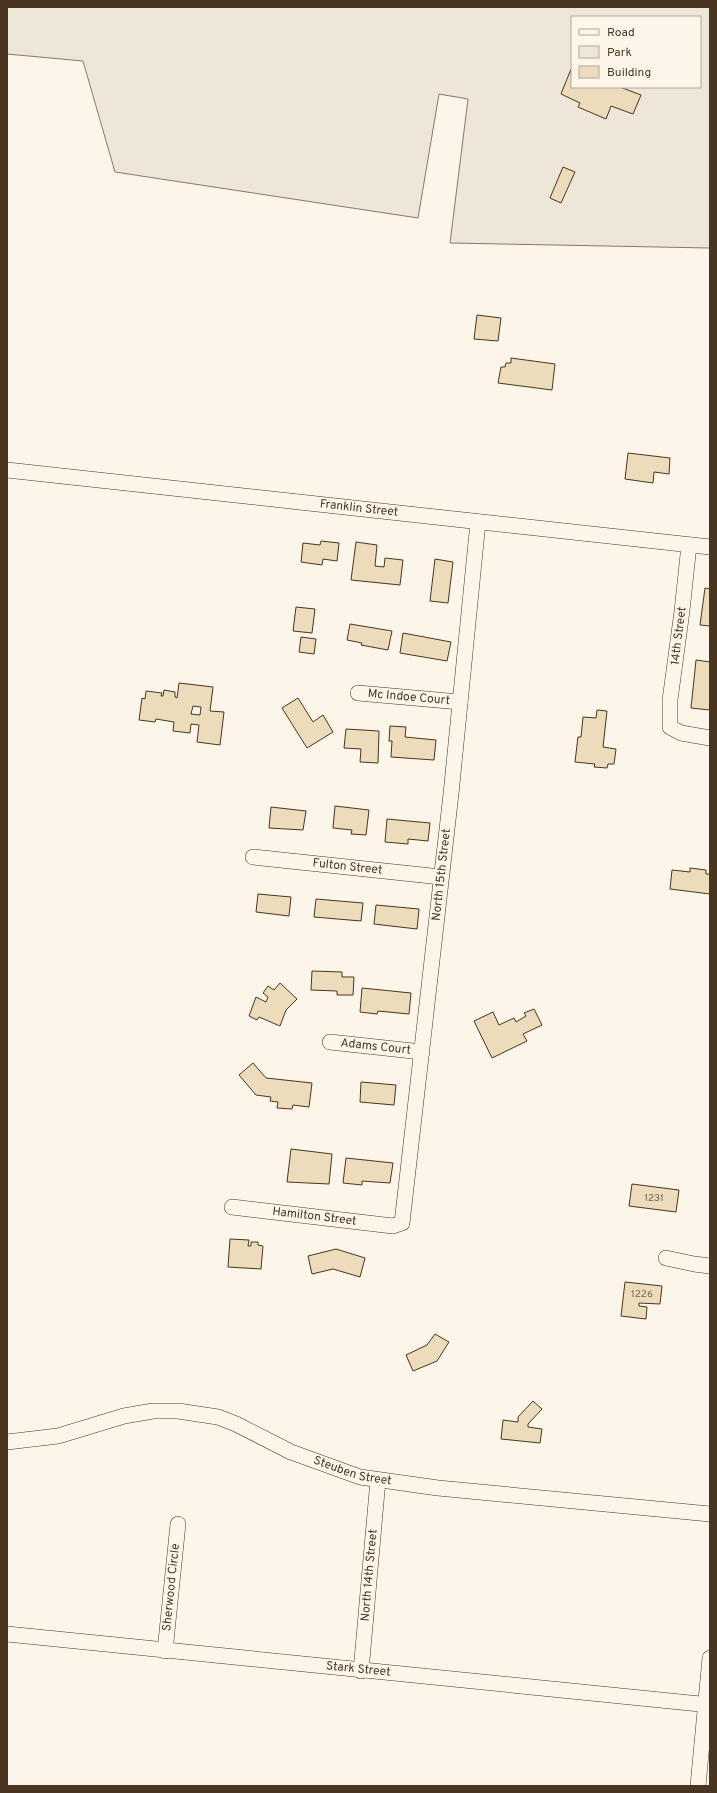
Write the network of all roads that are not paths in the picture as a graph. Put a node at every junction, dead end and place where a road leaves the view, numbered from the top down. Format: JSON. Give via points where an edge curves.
{"nodes":[{"id":1,"x":7,"y":470,"type":"edge"},
{"id":2,"x":478,"y":522,"type":"junction"},
{"id":3,"x":689,"y":545,"type":"junction"},
{"id":4,"x":710,"y":547,"type":"edge"},
{"id":5,"x":358,"y":693,"type":"dead end"},
{"id":6,"x":460,"y":702,"type":"junction"},
{"id":7,"x":710,"y":738,"type":"edge"},
{"id":8,"x":253,"y":857,"type":"dead end"},
{"id":9,"x":441,"y":877,"type":"junction"},
{"id":10,"x":330,"y":1042,"type":"dead end"},
{"id":11,"x":422,"y":1052,"type":"junction"},
{"id":12,"x":232,"y":1207,"type":"dead end"},
{"id":13,"x":397,"y":1225,"type":"joint"},
{"id":14,"x":666,"y":1258,"type":"dead end"},
{"id":15,"x":710,"y":1266,"type":"edge"},
{"id":16,"x":7,"y":1442,"type":"edge"},
{"id":17,"x":378,"y":1480,"type":"junction"},
{"id":18,"x":710,"y":1514,"type":"edge"},
{"id":19,"x":178,"y":1524,"type":"dead end"},
{"id":20,"x":7,"y":1634,"type":"edge"},
{"id":21,"x":165,"y":1651,"type":"junction"},
{"id":22,"x":710,"y":1658,"type":"edge"},
{"id":23,"x":361,"y":1671,"type":"junction"},
{"id":24,"x":708,"y":1705,"type":"edge"},
{"id":25,"x":698,"y":1786,"type":"edge"}],
"edges":[{"from":1,"to":2,"type":"street","name":"Franklin Street"},
{"from":2,"to":3,"type":"street","name":"Franklin Street"},
{"from":2,"to":6,"type":"street","name":"North 15th Street"},
{"from":3,"to":4,"type":"street","name":"Franklin Street"},
{"from":3,"to":7,"type":"street","name":"14th Street","via":[[670,700],[670,727],[681,733]]},
{"from":5,"to":6,"type":"street","name":"Mc Indoe Court"},
{"from":6,"to":9,"type":"street","name":"North 15th Street"},
{"from":8,"to":9,"type":"street","name":"Fulton Street"},
{"from":9,"to":11,"type":"street","name":"North 15th Street"},
{"from":10,"to":11,"type":"street","name":"Adams Court"},
{"from":11,"to":13,"type":"street","name":"North 15th Street","via":[[404,1214],[402,1223]]},
{"from":12,"to":13,"type":"street","name":"Hamilton Street"},
{"from":14,"to":15,"type":"street"},
{"from":16,"to":17,"type":"street","name":"Steuben Street","via":[[58,1436],[146,1412],[178,1411],[218,1417],[305,1458],[360,1477]]},
{"from":17,"to":18,"type":"street","name":"Steuben Street"},
{"from":17,"to":23,"type":"street","name":"North 14th Street"},
{"from":19,"to":21,"type":"street","name":"Sherwood Circle"},
{"from":20,"to":21,"type":"street","name":"Stark Street"},
{"from":21,"to":23,"type":"street","name":"Stark Street"},
{"from":22,"to":24,"type":"street"},
{"from":23,"to":24,"type":"street","name":"Stark Street"},
{"from":24,"to":25,"type":"street"}]}
